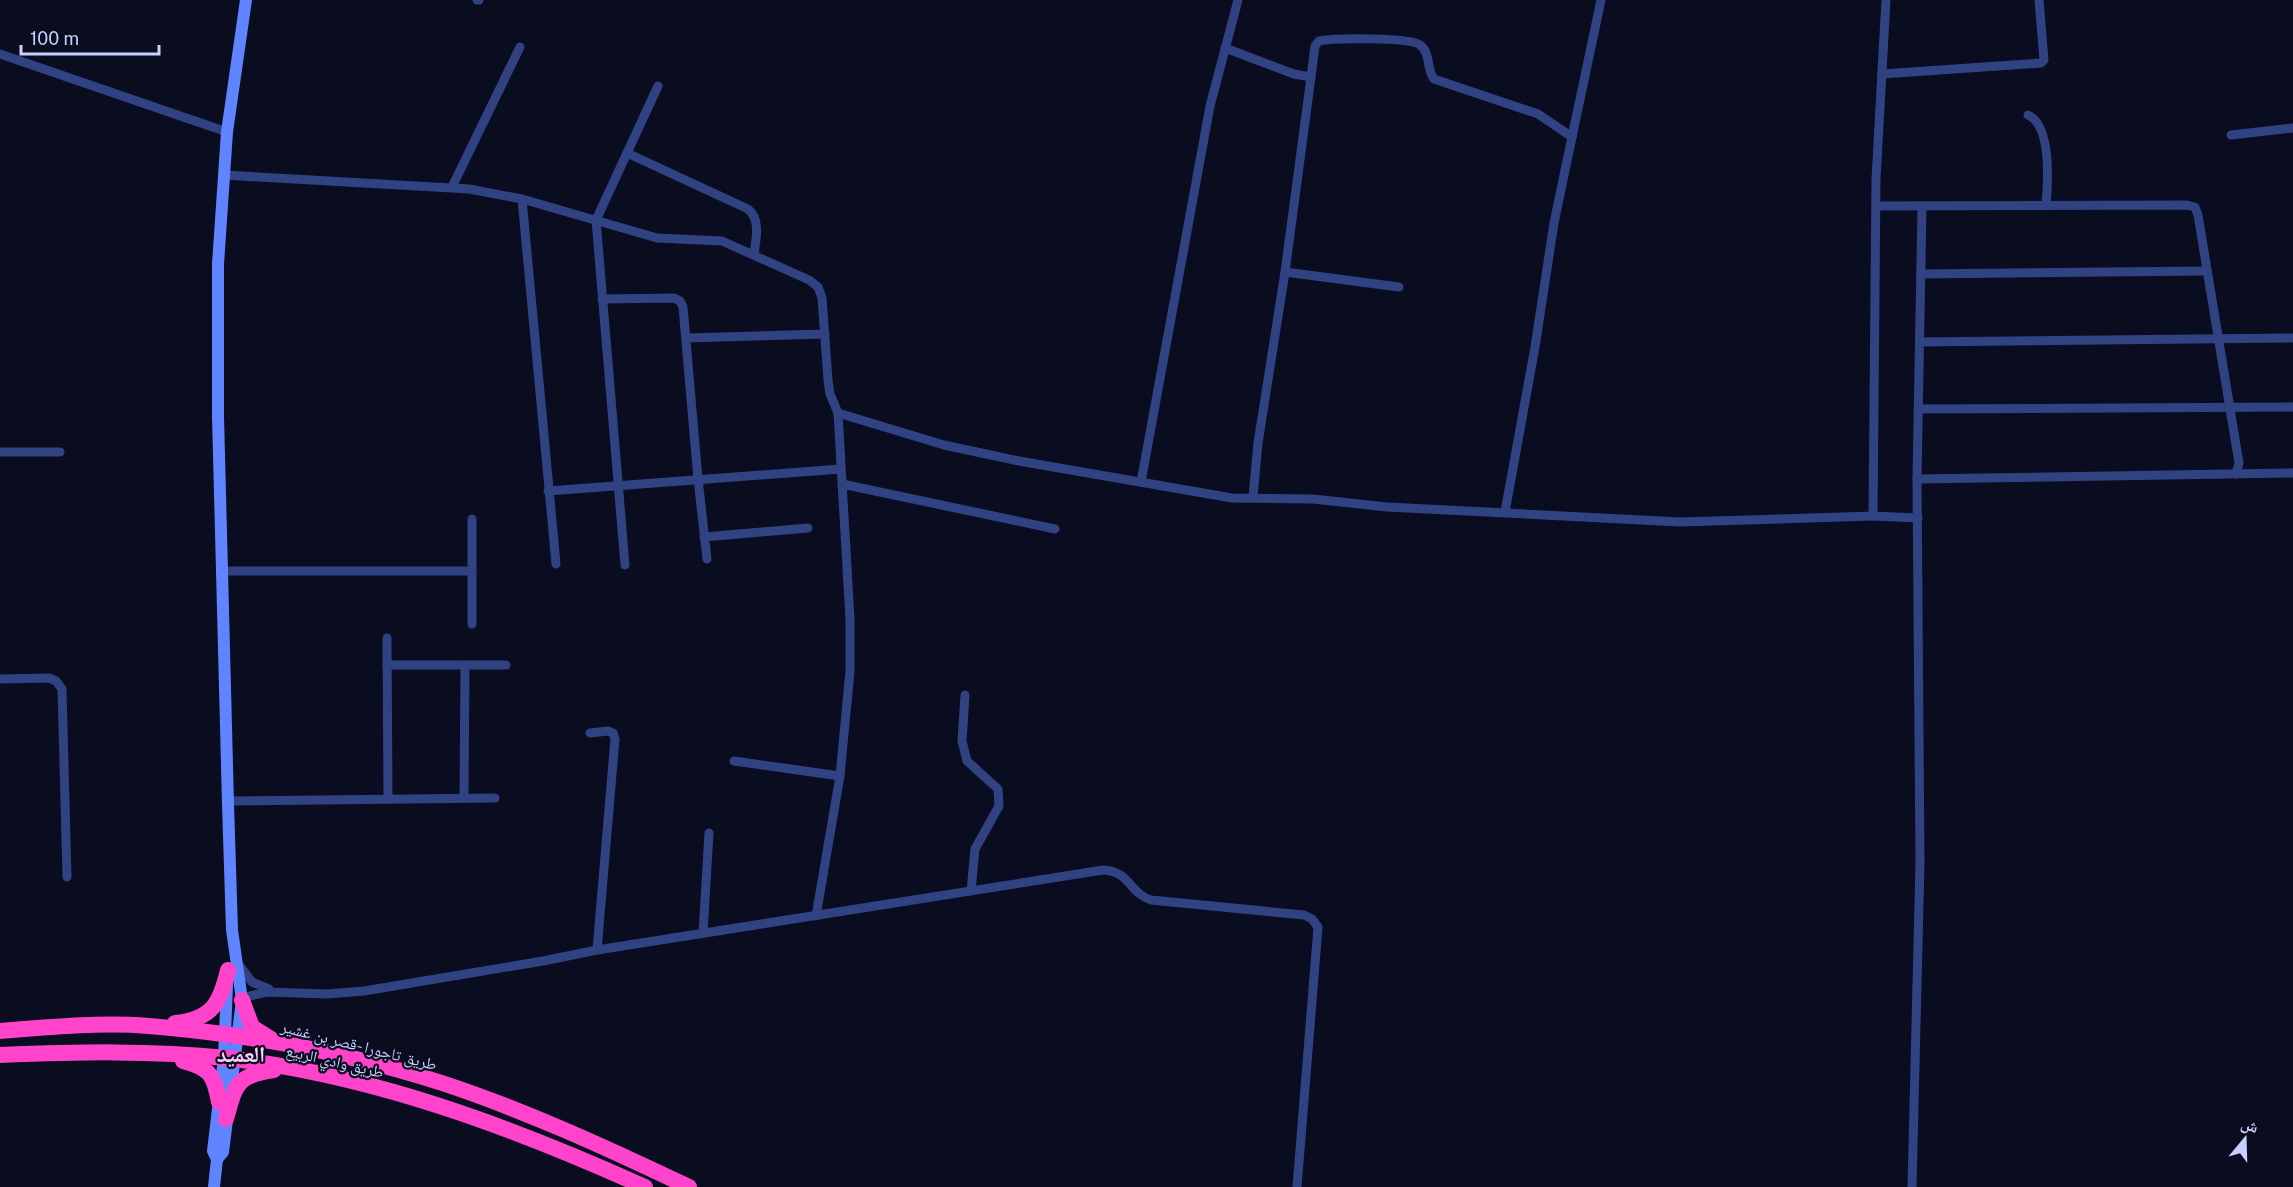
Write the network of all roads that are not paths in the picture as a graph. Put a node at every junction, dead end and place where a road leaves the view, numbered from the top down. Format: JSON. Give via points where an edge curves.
{"nodes":[{"id":1,"x":246,"y":0,"type":"edge"},
{"id":2,"x":1238,"y":0,"type":"edge"},
{"id":3,"x":1601,"y":0,"type":"edge"},
{"id":4,"x":1886,"y":0,"type":"edge"},
{"id":5,"x":2039,"y":0,"type":"edge"},
{"id":6,"x":520,"y":47,"type":"dead end"},
{"id":7,"x":1225,"y":48,"type":"junction"},
{"id":8,"x":0,"y":54,"type":"edge"},
{"id":9,"x":1882,"y":75,"type":"junction"},
{"id":10,"x":1311,"y":77,"type":"junction"},
{"id":11,"x":658,"y":86,"type":"dead end"},
{"id":12,"x":2028,"y":114,"type":"dead end"},
{"id":13,"x":2293,"y":128,"type":"edge"},
{"id":14,"x":227,"y":132,"type":"junction"},
{"id":15,"x":2231,"y":135,"type":"dead end"},
{"id":16,"x":1572,"y":137,"type":"junction"},
{"id":17,"x":627,"y":153,"type":"junction"},
{"id":18,"x":223,"y":175,"type":"junction"},
{"id":19,"x":452,"y":187,"type":"junction"},
{"id":20,"x":522,"y":199,"type":"junction"},
{"id":21,"x":2046,"y":205,"type":"junction"},
{"id":22,"x":1876,"y":206,"type":"junction"},
{"id":23,"x":1922,"y":206,"type":"junction"},
{"id":24,"x":596,"y":220,"type":"junction"},
{"id":25,"x":754,"y":254,"type":"junction"},
{"id":26,"x":2207,"y":271,"type":"junction"},
{"id":27,"x":1285,"y":272,"type":"junction"},
{"id":28,"x":1921,"y":274,"type":"junction"},
{"id":29,"x":1399,"y":287,"type":"dead end"},
{"id":30,"x":602,"y":299,"type":"junction"},
{"id":31,"x":825,"y":334,"type":"junction"},
{"id":32,"x":687,"y":338,"type":"junction"},
{"id":33,"x":2218,"y":338,"type":"junction"},
{"id":34,"x":2293,"y":338,"type":"edge"},
{"id":35,"x":1920,"y":342,"type":"junction"},
{"id":36,"x":2293,"y":407,"type":"edge"},
{"id":37,"x":2230,"y":408,"type":"junction"},
{"id":38,"x":1918,"y":409,"type":"junction"},
{"id":39,"x":838,"y":413,"type":"junction"},
{"id":40,"x":0,"y":452,"type":"edge"},
{"id":41,"x":60,"y":452,"type":"dead end"},
{"id":42,"x":841,"y":469,"type":"junction"},
{"id":43,"x":2293,"y":473,"type":"edge"},
{"id":44,"x":2236,"y":474,"type":"junction"},
{"id":45,"x":698,"y":479,"type":"junction"},
{"id":46,"x":1917,"y":479,"type":"junction"},
{"id":47,"x":1141,"y":482,"type":"junction"},
{"id":48,"x":842,"y":484,"type":"junction"},
{"id":49,"x":618,"y":486,"type":"junction"},
{"id":50,"x":549,"y":491,"type":"junction"},
{"id":51,"x":1253,"y":497,"type":"junction"},
{"id":52,"x":1505,"y":512,"type":"junction"},
{"id":53,"x":1873,"y":516,"type":"junction"},
{"id":54,"x":1918,"y":518,"type":"junction"},
{"id":55,"x":472,"y":519,"type":"dead end"},
{"id":56,"x":808,"y":528,"type":"dead end"},
{"id":57,"x":1055,"y":529,"type":"dead end"},
{"id":58,"x":704,"y":537,"type":"junction"},
{"id":59,"x":707,"y":559,"type":"dead end"},
{"id":60,"x":556,"y":564,"type":"dead end"},
{"id":61,"x":625,"y":565,"type":"dead end"},
{"id":62,"x":222,"y":571,"type":"junction"},
{"id":63,"x":472,"y":571,"type":"junction"},
{"id":64,"x":472,"y":624,"type":"dead end"},
{"id":65,"x":387,"y":638,"type":"dead end"},
{"id":66,"x":387,"y":664,"type":"junction"},
{"id":67,"x":465,"y":665,"type":"junction"},
{"id":68,"x":506,"y":665,"type":"dead end"},
{"id":69,"x":0,"y":680,"type":"edge"},
{"id":70,"x":965,"y":695,"type":"dead end"},
{"id":71,"x":590,"y":733,"type":"dead end"},
{"id":72,"x":734,"y":761,"type":"dead end"},
{"id":73,"x":840,"y":776,"type":"junction"},
{"id":74,"x":464,"y":798,"type":"junction"},
{"id":75,"x":495,"y":798,"type":"dead end"},
{"id":76,"x":388,"y":799,"type":"junction"},
{"id":77,"x":228,"y":801,"type":"junction"},
{"id":78,"x":710,"y":833,"type":"dead end"},
{"id":79,"x":67,"y":877,"type":"dead end"},
{"id":80,"x":972,"y":891,"type":"junction"},
{"id":81,"x":816,"y":916,"type":"junction"},
{"id":82,"x":703,"y":933,"type":"junction"},
{"id":83,"x":597,"y":950,"type":"junction"},
{"id":84,"x":233,"y":967,"type":"junction"},
{"id":85,"x":277,"y":992,"type":"junction"},
{"id":86,"x":242,"y":999,"type":"junction"},
{"id":87,"x":147,"y":1026,"type":"junction"},
{"id":88,"x":0,"y":1030,"type":"edge"},
{"id":89,"x":232,"y":1035,"type":"junction"},
{"id":90,"x":282,"y":1044,"type":"junction"},
{"id":91,"x":150,"y":1053,"type":"junction"},
{"id":92,"x":0,"y":1055,"type":"edge"},
{"id":93,"x":229,"y":1058,"type":"junction"},
{"id":94,"x":287,"y":1068,"type":"junction"},
{"id":95,"x":219,"y":1102,"type":"junction"},
{"id":96,"x":226,"y":1119,"type":"junction"},
{"id":97,"x":217,"y":1159,"type":"junction"},
{"id":98,"x":214,"y":1187,"type":"edge"},
{"id":99,"x":645,"y":1187,"type":"edge"},
{"id":100,"x":689,"y":1187,"type":"edge"},
{"id":101,"x":1297,"y":1187,"type":"edge"},
{"id":102,"x":1911,"y":1187,"type":"edge"}],
"edges":[{"from":1,"to":14,"type":"main road"},
{"from":2,"to":7,"type":"street"},
{"from":3,"to":16,"type":"street"},
{"from":4,"to":9,"type":"street"},
{"from":5,"to":9,"type":"street","via":[[2044,60],[2041,63]]},
{"from":6,"to":19,"type":"street"},
{"from":7,"to":10,"type":"street"},
{"from":7,"to":47,"type":"street","via":[[1210,106]]},
{"from":8,"to":14,"type":"street"},
{"from":9,"to":22,"type":"street"},
{"from":10,"to":16,"type":"street","via":[[1319,41],[1416,42],[1425,49],[1434,78],[1538,114]]},
{"from":10,"to":27,"type":"street"},
{"from":11,"to":17,"type":"street"},
{"from":12,"to":21,"type":"street","via":[[2042,130],[2048,171]]},
{"from":13,"to":15,"type":"street"},
{"from":14,"to":18,"type":"main road"},
{"from":16,"to":52,"type":"street"},
{"from":17,"to":24,"type":"street"},
{"from":17,"to":25,"type":"street","via":[[748,209],[756,220]]},
{"from":18,"to":19,"type":"street"},
{"from":18,"to":62,"type":"main road","via":[[218,264]]},
{"from":19,"to":20,"type":"street"},
{"from":20,"to":24,"type":"street"},
{"from":20,"to":50,"type":"street"},
{"from":21,"to":23,"type":"street"},
{"from":21,"to":26,"type":"street","via":[[2195,207]]},
{"from":22,"to":23,"type":"street"},
{"from":22,"to":53,"type":"street"},
{"from":23,"to":28,"type":"street"},
{"from":24,"to":25,"type":"street","via":[[657,238],[722,242]]},
{"from":24,"to":30,"type":"street"},
{"from":25,"to":31,"type":"street","via":[[818,287]]},
{"from":26,"to":28,"type":"street"},
{"from":26,"to":33,"type":"street"},
{"from":27,"to":29,"type":"street"},
{"from":27,"to":51,"type":"street"},
{"from":28,"to":35,"type":"street"},
{"from":30,"to":32,"type":"street","via":[[674,298],[683,307]]},
{"from":30,"to":49,"type":"street"},
{"from":31,"to":32,"type":"street"},
{"from":31,"to":39,"type":"street","via":[[830,394]]},
{"from":32,"to":45,"type":"street"},
{"from":33,"to":34,"type":"street"},
{"from":33,"to":35,"type":"street"},
{"from":33,"to":37,"type":"street"},
{"from":35,"to":38,"type":"street"},
{"from":36,"to":37,"type":"street"},
{"from":37,"to":38,"type":"street"},
{"from":37,"to":44,"type":"street","via":[[2239,464]]},
{"from":38,"to":46,"type":"street"},
{"from":39,"to":42,"type":"street"},
{"from":39,"to":47,"type":"street","via":[[944,445]]},
{"from":40,"to":41,"type":"street"},
{"from":42,"to":45,"type":"street"},
{"from":42,"to":48,"type":"street"},
{"from":43,"to":44,"type":"street"},
{"from":44,"to":46,"type":"street"},
{"from":45,"to":49,"type":"street"},
{"from":45,"to":58,"type":"street"},
{"from":46,"to":54,"type":"street"},
{"from":47,"to":51,"type":"street","via":[[1209,495]]},
{"from":48,"to":57,"type":"street"},
{"from":48,"to":73,"type":"street","via":[[850,671]]},
{"from":49,"to":50,"type":"street"},
{"from":49,"to":61,"type":"street"},
{"from":50,"to":60,"type":"street"},
{"from":51,"to":52,"type":"street"},
{"from":52,"to":53,"type":"street","via":[[1680,522]]},
{"from":53,"to":54,"type":"street"},
{"from":54,"to":102,"type":"street","via":[[1920,863]]},
{"from":55,"to":63,"type":"street"},
{"from":56,"to":58,"type":"street"},
{"from":58,"to":59,"type":"street"},
{"from":62,"to":63,"type":"street"},
{"from":62,"to":77,"type":"main road"},
{"from":63,"to":64,"type":"street"},
{"from":65,"to":66,"type":"street"},
{"from":66,"to":67,"type":"street"},
{"from":66,"to":76,"type":"street"},
{"from":67,"to":68,"type":"street"},
{"from":67,"to":74,"type":"street"},
{"from":69,"to":79,"type":"street","via":[[50,678],[62,689]]},
{"from":70,"to":80,"type":"street","via":[[962,741],[967,761],[998,789],[999,806],[975,849]]},
{"from":71,"to":83,"type":"street","via":[[608,731],[615,739]]},
{"from":72,"to":73,"type":"street"},
{"from":73,"to":81,"type":"street"},
{"from":74,"to":75,"type":"street"},
{"from":74,"to":76,"type":"street"},
{"from":76,"to":77,"type":"street"},
{"from":77,"to":84,"type":"main road"},
{"from":78,"to":82,"type":"street"},
{"from":80,"to":81,"type":"street"},
{"from":80,"to":101,"type":"street","via":[[1114,870],[1141,896],[1151,900],[1304,915],[1312,919],[1318,927],[1317,947]]},
{"from":81,"to":82,"type":"street"},
{"from":82,"to":83,"type":"street"},
{"from":83,"to":85,"type":"street","via":[[364,991]]},
{"from":84,"to":85,"type":"street","via":[[252,982]]},
{"from":84,"to":86,"type":"main road"},
{"from":84,"to":87,"type":"highway","via":[[219,999],[204,1015],[191,1021]]},
{"from":84,"to":89,"type":"main road"},
{"from":85,"to":86,"type":"street"},
{"from":86,"to":89,"type":"main road"},
{"from":86,"to":90,"type":"highway","via":[[252,1026]]},
{"from":87,"to":88,"type":"highway","name":"طريق تاجورا -قصر بن غشير"},
{"from":87,"to":89,"type":"highway","name":"طريق تاجورا -قصر بن غشير"},
{"from":89,"to":90,"type":"highway","name":"طريق تاجورا -قصر بن غشير"},
{"from":89,"to":93,"type":"main road"},
{"from":90,"to":100,"type":"highway","name":"طريق تاجورا -قصر بن غشير","via":[[324,1051],[442,1083]]},
{"from":91,"to":92,"type":"highway","name":"طريق وادي الربيع"},
{"from":91,"to":93,"type":"highway","name":"طريق وادي الربيع"},
{"from":91,"to":95,"type":"highway","via":[[203,1068],[214,1081]]},
{"from":93,"to":94,"type":"highway","name":"طريق وادي الربيع"},
{"from":93,"to":95,"type":"main road"},
{"from":93,"to":96,"type":"main road"},
{"from":94,"to":96,"type":"highway","via":[[247,1076],[235,1089]]},
{"from":94,"to":99,"type":"highway","name":"طريق وادي الربيع","via":[[466,1114]]},
{"from":95,"to":97,"type":"main road","via":[[213,1151]]},
{"from":96,"to":97,"type":"main road","via":[[223,1152]]},
{"from":97,"to":98,"type":"main road"}]}
